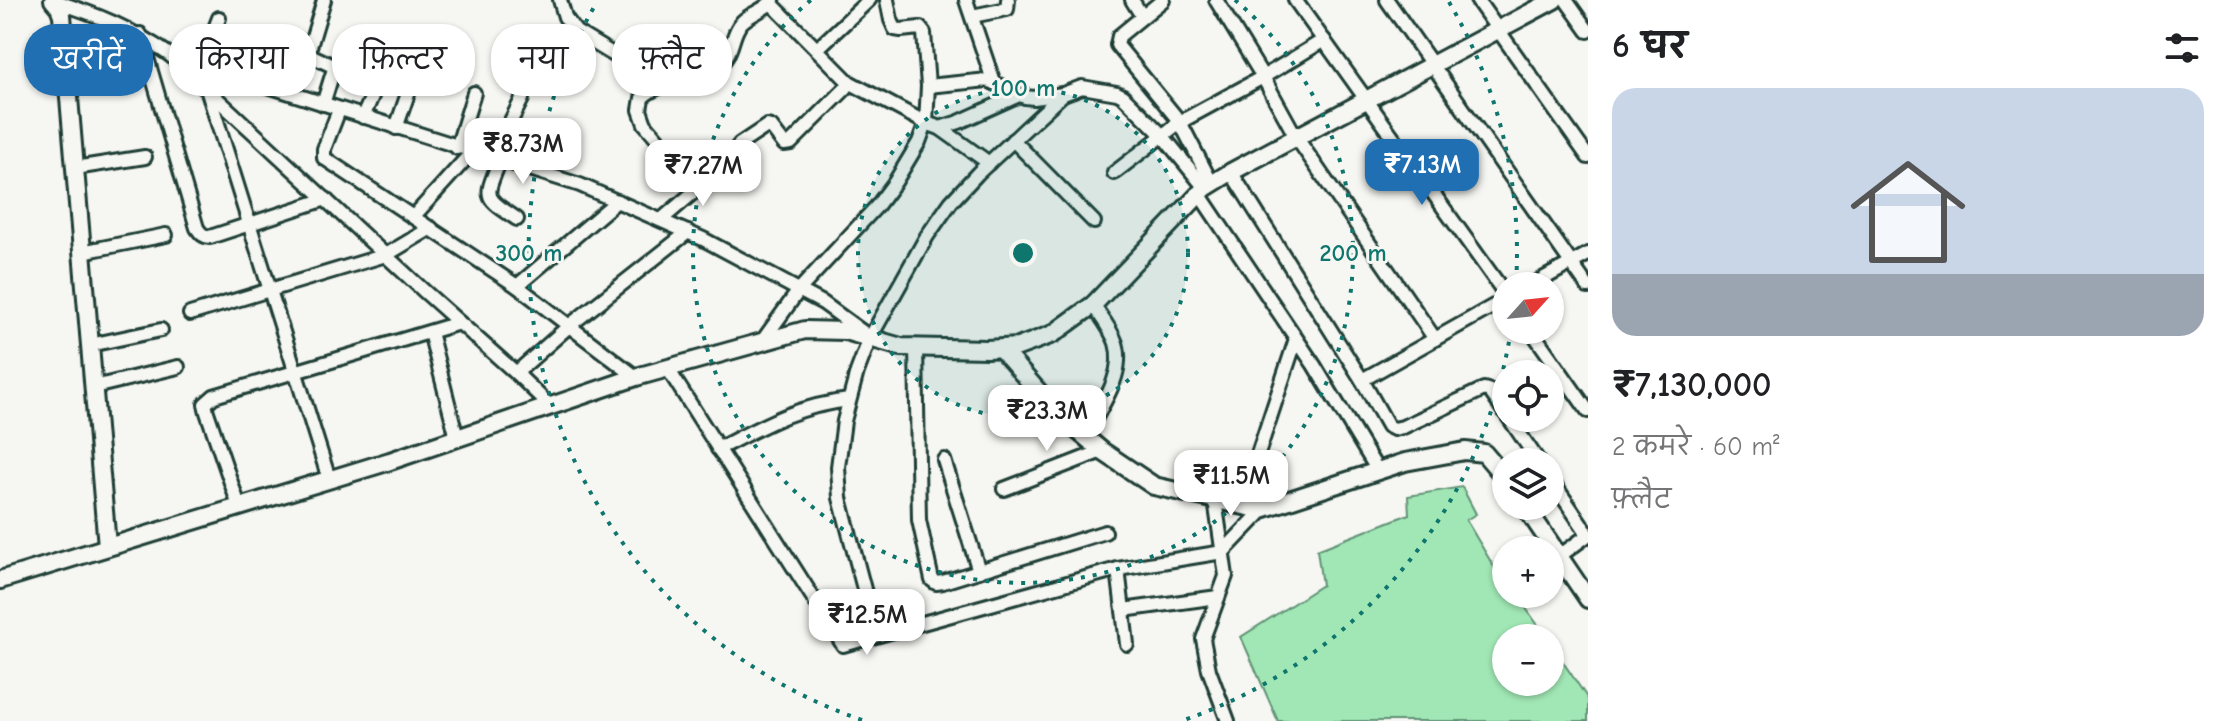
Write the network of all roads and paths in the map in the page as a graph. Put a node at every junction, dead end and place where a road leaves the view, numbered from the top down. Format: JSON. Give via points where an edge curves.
{"nodes":[{"id":1,"x":54,"y":0,"type":"edge"},
{"id":2,"x":324,"y":0,"type":"edge"},
{"id":3,"x":560,"y":0,"type":"edge"},
{"id":4,"x":869,"y":0,"type":"edge"},
{"id":5,"x":887,"y":0,"type":"edge"},
{"id":6,"x":966,"y":0,"type":"edge"},
{"id":7,"x":1008,"y":0,"type":"edge"},
{"id":8,"x":1132,"y":0,"type":"edge"},
{"id":9,"x":1163,"y":0,"type":"edge"},
{"id":10,"x":1216,"y":0,"type":"edge"},
{"id":11,"x":1295,"y":0,"type":"edge"},
{"id":12,"x":1387,"y":0,"type":"edge"},
{"id":13,"x":1477,"y":0,"type":"edge"},
{"id":14,"x":1554,"y":0,"type":"edge"},
{"id":15,"x":1566,"y":0,"type":"edge"},
{"id":16,"x":772,"y":1,"type":"edge"},
{"id":17,"x":74,"y":4,"type":"edge"},
{"id":18,"x":972,"y":16,"type":"junction"},
{"id":19,"x":1142,"y":16,"type":"junction"},
{"id":20,"x":219,"y":18,"type":"dead end"},
{"id":21,"x":118,"y":24,"type":"edge"},
{"id":22,"x":217,"y":24,"type":"edge"},
{"id":23,"x":1497,"y":30,"type":"junction"},
{"id":24,"x":1588,"y":31,"type":"edge"},
{"id":25,"x":1324,"y":40,"type":"junction"},
{"id":26,"x":817,"y":49,"type":"junction"},
{"id":27,"x":612,"y":54,"type":"edge"},
{"id":28,"x":1431,"y":65,"type":"junction"},
{"id":29,"x":1263,"y":77,"type":"junction"},
{"id":30,"x":153,"y":78,"type":"edge"},
{"id":31,"x":849,"y":82,"type":"junction"},
{"id":32,"x":994,"y":83,"type":"junction"},
{"id":33,"x":928,"y":86,"type":"junction"},
{"id":34,"x":1063,"y":94,"type":"junction"},
{"id":35,"x":1019,"y":95,"type":"junction"},
{"id":36,"x":209,"y":96,"type":"edge"},
{"id":37,"x":215,"y":96,"type":"edge"},
{"id":38,"x":298,"y":96,"type":"edge"},
{"id":39,"x":372,"y":96,"type":"edge"},
{"id":40,"x":407,"y":96,"type":"edge"},
{"id":41,"x":473,"y":96,"type":"edge"},
{"id":42,"x":522,"y":99,"type":"dead end"},
{"id":43,"x":1368,"y":99,"type":"junction"},
{"id":44,"x":323,"y":104,"type":"junction"},
{"id":45,"x":339,"y":110,"type":"junction"},
{"id":46,"x":363,"y":117,"type":"junction"},
{"id":47,"x":1180,"y":122,"type":"junction"},
{"id":48,"x":926,"y":123,"type":"junction"},
{"id":49,"x":396,"y":128,"type":"junction"},
{"id":50,"x":940,"y":128,"type":"junction"},
{"id":51,"x":1162,"y":135,"type":"junction"},
{"id":52,"x":1296,"y":137,"type":"junction"},
{"id":53,"x":1013,"y":140,"type":"junction"},
{"id":54,"x":457,"y":148,"type":"junction"},
{"id":55,"x":472,"y":152,"type":"junction"},
{"id":56,"x":145,"y":157,"type":"dead end"},
{"id":57,"x":1588,"y":157,"type":"edge"},
{"id":58,"x":496,"y":159,"type":"junction"},
{"id":59,"x":989,"y":163,"type":"junction"},
{"id":60,"x":75,"y":168,"type":"junction"},
{"id":61,"x":1231,"y":172,"type":"junction"},
{"id":62,"x":1114,"y":173,"type":"dead end"},
{"id":63,"x":699,"y":187,"type":"junction"},
{"id":64,"x":1206,"y":189,"type":"junction"},
{"id":65,"x":326,"y":199,"type":"junction"},
{"id":66,"x":617,"y":201,"type":"junction"},
{"id":67,"x":414,"y":216,"type":"junction"},
{"id":68,"x":517,"y":219,"type":"dead end"},
{"id":69,"x":661,"y":220,"type":"junction"},
{"id":70,"x":1094,"y":222,"type":"dead end"},
{"id":71,"x":249,"y":223,"type":"junction"},
{"id":72,"x":431,"y":228,"type":"junction"},
{"id":73,"x":688,"y":232,"type":"junction"},
{"id":74,"x":166,"y":235,"type":"dead end"},
{"id":75,"x":82,"y":252,"type":"junction"},
{"id":76,"x":1588,"y":254,"type":"edge"},
{"id":77,"x":386,"y":255,"type":"junction"},
{"id":78,"x":1571,"y":263,"type":"junction"},
{"id":79,"x":1555,"y":272,"type":"edge"},
{"id":80,"x":1492,"y":277,"type":"edge"},
{"id":81,"x":517,"y":286,"type":"junction"},
{"id":82,"x":1588,"y":287,"type":"edge"},
{"id":83,"x":270,"y":290,"type":"junction"},
{"id":84,"x":799,"y":290,"type":"junction"},
{"id":85,"x":1093,"y":305,"type":"junction"},
{"id":86,"x":1492,"y":305,"type":"edge"},
{"id":87,"x":190,"y":314,"type":"dead end"},
{"id":88,"x":459,"y":323,"type":"junction"},
{"id":89,"x":569,"y":326,"type":"junction"},
{"id":90,"x":161,"y":330,"type":"dead end"},
{"id":91,"x":430,"y":332,"type":"junction"},
{"id":92,"x":870,"y":338,"type":"junction"},
{"id":93,"x":1296,"y":339,"type":"junction"},
{"id":94,"x":1435,"y":339,"type":"junction"},
{"id":95,"x":760,"y":343,"type":"junction"},
{"id":96,"x":1541,"y":344,"type":"edge"},
{"id":97,"x":90,"y":345,"type":"junction"},
{"id":98,"x":916,"y":347,"type":"junction"},
{"id":99,"x":1001,"y":349,"type":"junction"},
{"id":100,"x":178,"y":367,"type":"dead end"},
{"id":101,"x":668,"y":369,"type":"junction"},
{"id":102,"x":295,"y":372,"type":"junction"},
{"id":103,"x":516,"y":373,"type":"junction"},
{"id":104,"x":636,"y":377,"type":"junction"},
{"id":105,"x":1362,"y":380,"type":"junction"},
{"id":106,"x":94,"y":387,"type":"junction"},
{"id":107,"x":1492,"y":394,"type":"edge"},
{"id":108,"x":849,"y":400,"type":"junction"},
{"id":109,"x":550,"y":406,"type":"junction"},
{"id":110,"x":1588,"y":411,"type":"edge"},
{"id":111,"x":1085,"y":437,"type":"junction"},
{"id":112,"x":457,"y":438,"type":"junction"},
{"id":113,"x":718,"y":449,"type":"junction"},
{"id":114,"x":1102,"y":451,"type":"junction"},
{"id":115,"x":944,"y":460,"type":"dead end"},
{"id":116,"x":1492,"y":462,"type":"edge"},
{"id":117,"x":1378,"y":471,"type":"junction"},
{"id":118,"x":329,"y":479,"type":"junction"},
{"id":119,"x":1004,"y":489,"type":"dead end"},
{"id":120,"x":1564,"y":499,"type":"edge"},
{"id":121,"x":1215,"y":500,"type":"junction"},
{"id":122,"x":239,"y":506,"type":"junction"},
{"id":123,"x":1265,"y":508,"type":"junction"},
{"id":124,"x":1105,"y":532,"type":"dead end"},
{"id":125,"x":1588,"y":535,"type":"edge"},
{"id":126,"x":107,"y":546,"type":"junction"},
{"id":127,"x":1223,"y":552,"type":"junction"},
{"id":128,"x":1564,"y":553,"type":"edge"},
{"id":129,"x":1118,"y":569,"type":"junction"},
{"id":130,"x":979,"y":571,"type":"junction"},
{"id":131,"x":1564,"y":571,"type":"edge"},
{"id":132,"x":0,"y":580,"type":"edge"},
{"id":133,"x":865,"y":593,"type":"dead end"},
{"id":134,"x":1218,"y":597,"type":"junction"},
{"id":135,"x":1588,"y":599,"type":"edge"},
{"id":136,"x":1123,"y":610,"type":"junction"},
{"id":137,"x":1127,"y":644,"type":"dead end"},
{"id":138,"x":1228,"y":721,"type":"edge"}],
"edges":[{"from":1,"to":17,"type":"street"},
{"from":1,"to":60,"type":"street","via":[[62,15]]},
{"from":2,"to":44,"type":"street","via":[[309,50],[334,69]]},
{"from":3,"to":27,"type":"street","via":[[576,32]]},
{"from":4,"to":26,"type":"street"},
{"from":5,"to":33,"type":"street","via":[[895,29],[920,28],[924,33]]},
{"from":6,"to":18,"type":"street"},
{"from":7,"to":18,"type":"street","via":[[1007,9]]},
{"from":8,"to":19,"type":"street"},
{"from":9,"to":19,"type":"street"},
{"from":10,"to":29,"type":"street"},
{"from":11,"to":25,"type":"street"},
{"from":12,"to":28,"type":"street"},
{"from":13,"to":23,"type":"street"},
{"from":14,"to":23,"type":"street"},
{"from":15,"to":24,"type":"street"},
{"from":16,"to":26,"type":"street"},
{"from":16,"to":63,"type":"street","via":[[740,25],[732,48],[713,70],[642,98],[645,124]]},
{"from":17,"to":21,"type":"street"},
{"from":18,"to":32,"type":"street"},
{"from":19,"to":47,"type":"street","via":[[1119,36],[1117,45]]},
{"from":20,"to":22,"type":"street"},
{"from":23,"to":28,"type":"street"},
{"from":23,"to":57,"type":"street"},
{"from":25,"to":29,"type":"street"},
{"from":25,"to":43,"type":"street"},
{"from":26,"to":31,"type":"street"},
{"from":28,"to":43,"type":"street"},
{"from":28,"to":78,"type":"street"},
{"from":29,"to":47,"type":"street"},
{"from":29,"to":52,"type":"street"},
{"from":30,"to":71,"type":"street","via":[[197,228],[210,237]]},
{"from":31,"to":48,"type":"street"},
{"from":31,"to":63,"type":"street","via":[[791,143],[784,144],[771,127],[764,128],[740,144]]},
{"from":32,"to":33,"type":"street"},
{"from":32,"to":35,"type":"street"},
{"from":33,"to":48,"type":"street"},
{"from":34,"to":35,"type":"street"},
{"from":34,"to":51,"type":"street","via":[[1082,87],[1117,93]]},
{"from":34,"to":53,"type":"street"},
{"from":35,"to":50,"type":"street"},
{"from":36,"to":71,"type":"street"},
{"from":37,"to":65,"type":"street"},
{"from":38,"to":44,"type":"street"},
{"from":39,"to":46,"type":"street"},
{"from":40,"to":49,"type":"street"},
{"from":41,"to":54,"type":"street"},
{"from":42,"to":58,"type":"street"},
{"from":43,"to":52,"type":"street"},
{"from":43,"to":80,"type":"street"},
{"from":44,"to":45,"type":"street"},
{"from":45,"to":46,"type":"street"},
{"from":45,"to":67,"type":"street","via":[[324,158]]},
{"from":46,"to":49,"type":"street"},
{"from":47,"to":51,"type":"street"},
{"from":47,"to":64,"type":"street"},
{"from":48,"to":50,"type":"street"},
{"from":48,"to":84,"type":"street","via":[[911,157],[877,206]]},
{"from":49,"to":54,"type":"street"},
{"from":50,"to":59,"type":"street"},
{"from":51,"to":62,"type":"street"},
{"from":51,"to":64,"type":"street"},
{"from":52,"to":61,"type":"street"},
{"from":52,"to":94,"type":"street"},
{"from":53,"to":59,"type":"street"},
{"from":53,"to":70,"type":"street"},
{"from":54,"to":55,"type":"street"},
{"from":55,"to":58,"type":"street"},
{"from":55,"to":67,"type":"street"},
{"from":56,"to":60,"type":"street"},
{"from":58,"to":66,"type":"street"},
{"from":58,"to":68,"type":"street","via":[[489,197]]},
{"from":59,"to":92,"type":"street","via":[[937,221]]},
{"from":60,"to":75,"type":"street"},
{"from":61,"to":64,"type":"street"},
{"from":61,"to":105,"type":"street"},
{"from":63,"to":69,"type":"street"},
{"from":64,"to":85,"type":"street"},
{"from":64,"to":93,"type":"street"},
{"from":65,"to":71,"type":"street"},
{"from":65,"to":77,"type":"street"},
{"from":66,"to":69,"type":"street"},
{"from":66,"to":81,"type":"street"},
{"from":67,"to":72,"type":"street"},
{"from":69,"to":73,"type":"street"},
{"from":71,"to":83,"type":"street"},
{"from":72,"to":77,"type":"street"},
{"from":72,"to":81,"type":"street"},
{"from":73,"to":84,"type":"street"},
{"from":73,"to":89,"type":"street"},
{"from":74,"to":75,"type":"street"},
{"from":75,"to":97,"type":"street"},
{"from":76,"to":78,"type":"street"},
{"from":77,"to":83,"type":"street"},
{"from":77,"to":88,"type":"street"},
{"from":78,"to":79,"type":"street"},
{"from":78,"to":82,"type":"street"},
{"from":81,"to":89,"type":"street"},
{"from":83,"to":87,"type":"street"},
{"from":83,"to":102,"type":"street"},
{"from":84,"to":92,"type":"street"},
{"from":84,"to":95,"type":"street"},
{"from":85,"to":99,"type":"street","via":[[1053,334]]},
{"from":85,"to":111,"type":"street","via":[[1115,340],[1119,362]]},
{"from":86,"to":94,"type":"street"},
{"from":88,"to":91,"type":"street"},
{"from":88,"to":103,"type":"street"},
{"from":89,"to":103,"type":"street"},
{"from":89,"to":104,"type":"street"},
{"from":90,"to":97,"type":"street"},
{"from":91,"to":102,"type":"street"},
{"from":91,"to":112,"type":"street"},
{"from":92,"to":95,"type":"street","via":[[805,330]]},
{"from":92,"to":98,"type":"street"},
{"from":92,"to":108,"type":"street"},
{"from":93,"to":117,"type":"street"},
{"from":93,"to":123,"type":"street","via":[[1255,463],[1254,481]]},
{"from":94,"to":105,"type":"street"},
{"from":95,"to":101,"type":"street"},
{"from":96,"to":110,"type":"street"},
{"from":97,"to":106,"type":"street"},
{"from":98,"to":99,"type":"street"},
{"from":98,"to":130,"type":"street","via":[[917,502],[930,576],[936,583]]},
{"from":99,"to":111,"type":"street"},
{"from":100,"to":106,"type":"street"},
{"from":101,"to":104,"type":"street"},
{"from":101,"to":113,"type":"street"},
{"from":102,"to":118,"type":"street"},
{"from":102,"to":122,"type":"street","via":[[214,396],[205,404]]},
{"from":103,"to":109,"type":"street"},
{"from":104,"to":109,"type":"street"},
{"from":105,"to":107,"type":"street","via":[[1382,419],[1394,429],[1484,389]]},
{"from":106,"to":126,"type":"street"},
{"from":108,"to":113,"type":"street","via":[[783,415]]},
{"from":108,"to":133,"type":"street","via":[[838,467],[840,498]]},
{"from":109,"to":112,"type":"street"},
{"from":111,"to":114,"type":"street"},
{"from":112,"to":118,"type":"street"},
{"from":113,"to":129,"type":"street","via":[[843,645]]},
{"from":114,"to":119,"type":"street"},
{"from":114,"to":121,"type":"street","via":[[1154,486]]},
{"from":115,"to":130,"type":"street"},
{"from":116,"to":117,"type":"street","via":[[1484,453],[1465,451]]},
{"from":117,"to":123,"type":"street"},
{"from":118,"to":122,"type":"street"},
{"from":120,"to":125,"type":"street"},
{"from":121,"to":123,"type":"street"},
{"from":121,"to":127,"type":"street"},
{"from":122,"to":126,"type":"street"},
{"from":123,"to":127,"type":"street"},
{"from":124,"to":130,"type":"street"},
{"from":125,"to":128,"type":"street"},
{"from":126,"to":132,"type":"street"},
{"from":127,"to":129,"type":"street"},
{"from":127,"to":134,"type":"street","via":[[1226,576]]},
{"from":129,"to":136,"type":"street"},
{"from":131,"to":135,"type":"street"},
{"from":134,"to":136,"type":"street"},
{"from":134,"to":138,"type":"street","via":[[1203,649]]},
{"from":136,"to":137,"type":"street"}]}
